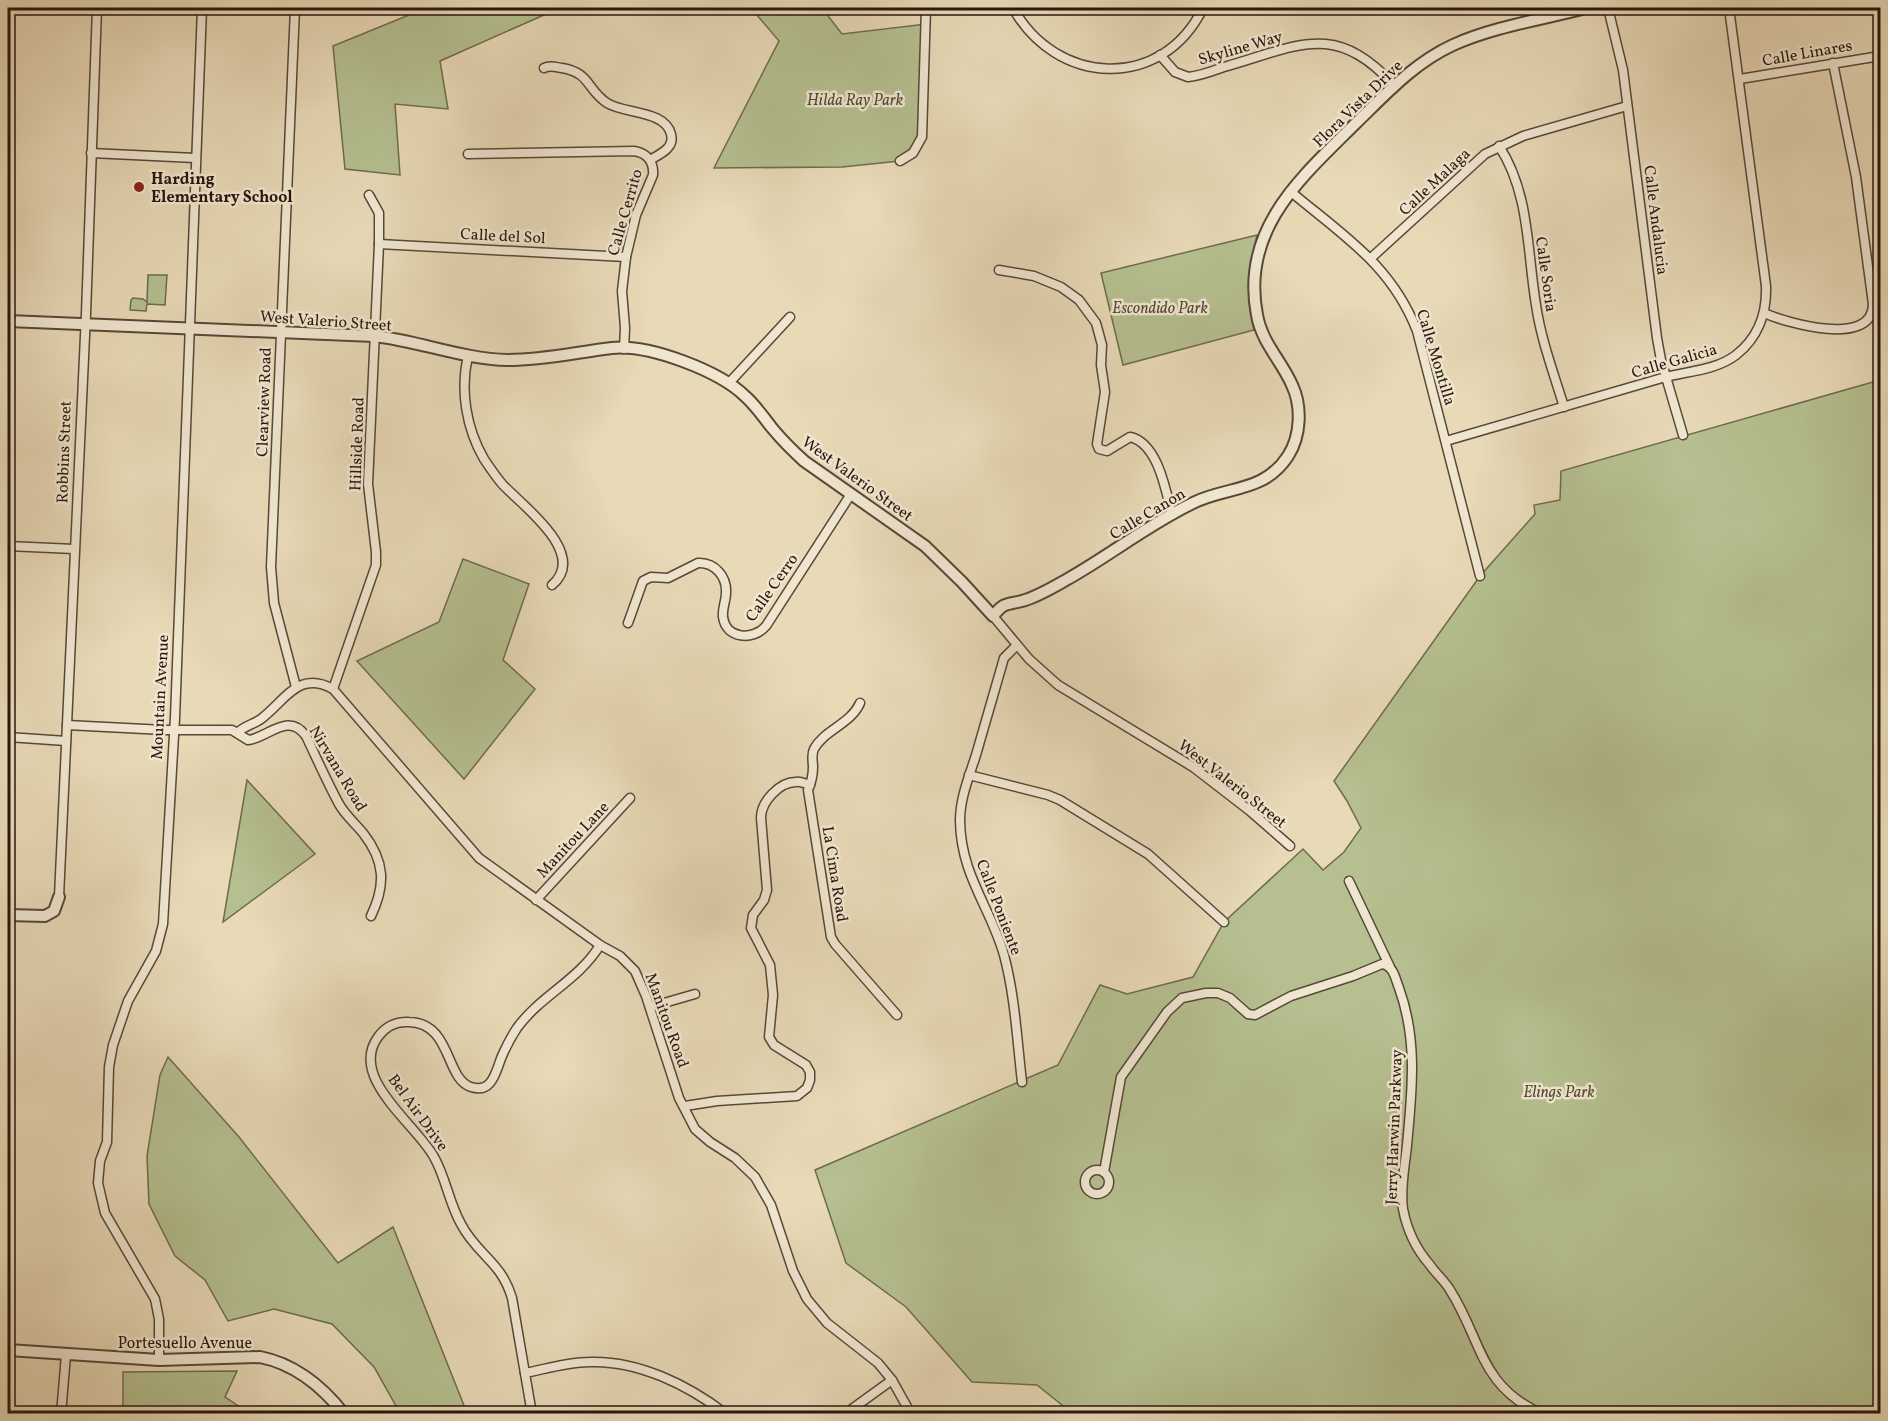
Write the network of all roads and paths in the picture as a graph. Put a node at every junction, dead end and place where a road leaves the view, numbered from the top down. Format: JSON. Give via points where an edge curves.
{"nodes":[{"id":1,"x":97,"y":8,"type":"edge"},
{"id":2,"x":202,"y":8,"type":"edge"},
{"id":3,"x":295,"y":8,"type":"edge"},
{"id":4,"x":926,"y":8,"type":"edge"},
{"id":5,"x":1013,"y":8,"type":"edge"},
{"id":6,"x":1203,"y":8,"type":"edge"},
{"id":7,"x":1586,"y":8,"type":"edge"},
{"id":8,"x":1608,"y":8,"type":"edge"},
{"id":9,"x":1729,"y":8,"type":"edge"},
{"id":10,"x":1160,"y":56,"type":"junction"},
{"id":11,"x":1881,"y":56,"type":"edge"},
{"id":12,"x":1833,"y":63,"type":"junction"},
{"id":13,"x":544,"y":68,"type":"dead end"},
{"id":14,"x":1740,"y":79,"type":"junction"},
{"id":15,"x":1394,"y":85,"type":"junction"},
{"id":16,"x":1627,"y":106,"type":"junction"},
{"id":17,"x":1499,"y":146,"type":"junction"},
{"id":18,"x":91,"y":153,"type":"junction"},
{"id":19,"x":468,"y":154,"type":"dead end"},
{"id":20,"x":195,"y":158,"type":"junction"},
{"id":21,"x":650,"y":160,"type":"junction"},
{"id":22,"x":900,"y":161,"type":"dead end"},
{"id":23,"x":1290,"y":191,"type":"junction"},
{"id":24,"x":369,"y":195,"type":"dead end"},
{"id":25,"x":379,"y":244,"type":"junction"},
{"id":26,"x":1260,"y":252,"type":"joint"},
{"id":27,"x":626,"y":257,"type":"junction"},
{"id":28,"x":1371,"y":258,"type":"junction"},
{"id":29,"x":999,"y":270,"type":"dead end"},
{"id":30,"x":1764,"y":313,"type":"junction"},
{"id":31,"x":789,"y":317,"type":"dead end"},
{"id":32,"x":8,"y":321,"type":"edge"},
{"id":33,"x":84,"y":323,"type":"junction"},
{"id":34,"x":189,"y":328,"type":"junction"},
{"id":35,"x":281,"y":331,"type":"junction"},
{"id":36,"x":375,"y":336,"type":"junction"},
{"id":37,"x":624,"y":349,"type":"junction"},
{"id":38,"x":468,"y":356,"type":"junction"},
{"id":39,"x":1667,"y":377,"type":"junction"},
{"id":40,"x":729,"y":383,"type":"junction"},
{"id":41,"x":1564,"y":407,"type":"junction"},
{"id":42,"x":1683,"y":435,"type":"dead end"},
{"id":43,"x":1446,"y":441,"type":"junction"},
{"id":44,"x":851,"y":494,"type":"junction"},
{"id":45,"x":1172,"y":515,"type":"junction"},
{"id":46,"x":8,"y":546,"type":"edge"},
{"id":47,"x":74,"y":549,"type":"junction"},
{"id":48,"x":1480,"y":576,"type":"dead end"},
{"id":49,"x":552,"y":585,"type":"dead end"},
{"id":50,"x":994,"y":615,"type":"junction"},
{"id":51,"x":628,"y":623,"type":"dead end"},
{"id":52,"x":1017,"y":645,"type":"junction"},
{"id":53,"x":296,"y":687,"type":"junction"},
{"id":54,"x":333,"y":689,"type":"junction"},
{"id":55,"x":860,"y":703,"type":"dead end"},
{"id":56,"x":66,"y":725,"type":"junction"},
{"id":57,"x":172,"y":730,"type":"junction"},
{"id":58,"x":237,"y":733,"type":"junction"},
{"id":59,"x":8,"y":737,"type":"edge"},
{"id":60,"x":66,"y":741,"type":"junction"},
{"id":61,"x":969,"y":775,"type":"junction"},
{"id":62,"x":810,"y":785,"type":"junction"},
{"id":63,"x":630,"y":798,"type":"dead end"},
{"id":64,"x":1290,"y":846,"type":"dead end"},
{"id":65,"x":1349,"y":881,"type":"dead end"},
{"id":66,"x":59,"y":897,"type":"joint"},
{"id":67,"x":536,"y":900,"type":"junction"},
{"id":68,"x":8,"y":915,"type":"edge"},
{"id":69,"x":371,"y":916,"type":"dead end"},
{"id":70,"x":1224,"y":922,"type":"dead end"},
{"id":71,"x":600,"y":945,"type":"junction"},
{"id":72,"x":1390,"y":967,"type":"junction"},
{"id":73,"x":695,"y":994,"type":"dead end"},
{"id":74,"x":650,"y":1007,"type":"junction"},
{"id":75,"x":897,"y":1015,"type":"dead end"},
{"id":76,"x":1022,"y":1082,"type":"dead end"},
{"id":77,"x":685,"y":1106,"type":"junction"},
{"id":78,"x":1104,"y":1172,"type":"dead end"},
{"id":79,"x":8,"y":1320,"type":"edge"},
{"id":80,"x":8,"y":1349,"type":"edge"},
{"id":81,"x":66,"y":1355,"type":"junction"},
{"id":82,"x":159,"y":1360,"type":"junction"},
{"id":83,"x":525,"y":1373,"type":"junction"},
{"id":84,"x":892,"y":1380,"type":"junction"},
{"id":85,"x":61,"y":1413,"type":"edge"},
{"id":86,"x":344,"y":1413,"type":"edge"},
{"id":87,"x":532,"y":1413,"type":"edge"},
{"id":88,"x":726,"y":1413,"type":"edge"},
{"id":89,"x":845,"y":1413,"type":"edge"},
{"id":90,"x":911,"y":1413,"type":"edge"},
{"id":91,"x":1542,"y":1413,"type":"edge"}],
"edges":[{"from":1,"to":18,"type":"street","name":"Robbins Street"},
{"from":2,"to":20,"type":"street","name":"Mountain Avenue"},
{"from":3,"to":35,"type":"street","name":"Clearview Road"},
{"from":4,"to":22,"type":"street","via":[[922,137],[913,153]]},
{"from":5,"to":10,"type":"street","via":[[1034,38],[1071,62],[1112,69]]},
{"from":6,"to":10,"type":"street","via":[[1183,37]]},
{"from":7,"to":15,"type":"street","name":"Flora Vista Drive","via":[[1454,45],[1421,63]]},
{"from":8,"to":16,"type":"street","name":"Calle Andalucia","via":[[1620,50]]},
{"from":9,"to":14,"type":"street","name":"Calle Galicia"},
{"from":10,"to":15,"type":"street","name":"Skyline Way","via":[[1179,75],[1188,77],[1303,44],[1326,44],[1357,52]]},
{"from":11,"to":12,"type":"street","name":"Calle Linares"},
{"from":12,"to":14,"type":"street","name":"Calle Linares"},
{"from":12,"to":30,"type":"street","via":[[1861,204],[1872,313],[1857,326],[1827,328],[1794,324]]},
{"from":13,"to":21,"type":"street","via":[[577,72],[608,104],[649,115],[665,125],[671,135],[670,144]]},
{"from":14,"to":30,"type":"street","name":"Calle Galicia","via":[[1766,286]]},
{"from":15,"to":23,"type":"street","name":"Flora Vista Drive"},
{"from":16,"to":17,"type":"street","name":"Calle Malaga"},
{"from":16,"to":39,"type":"street","name":"Calle Andalucia","via":[[1657,338]]},
{"from":17,"to":28,"type":"street","name":"Calle Malaga","via":[[1473,164]]},
{"from":17,"to":41,"type":"street","name":"Calle Soria","via":[[1519,185],[1536,306]]},
{"from":18,"to":20,"type":"street"},
{"from":18,"to":33,"type":"street","name":"Robbins Street"},
{"from":19,"to":21,"type":"street","name":"Calle Cerrito","via":[[634,151]]},
{"from":20,"to":34,"type":"street","name":"Mountain Avenue"},
{"from":21,"to":27,"type":"street","name":"Calle Cerrito","via":[[652,175],[636,215]]},
{"from":23,"to":26,"type":"street","name":"Flora Vista Drive","via":[[1272,220]]},
{"from":23,"to":28,"type":"street","name":"Calle Montilla"},
{"from":24,"to":25,"type":"street","name":"Hillside Road","via":[[379,213]]},
{"from":25,"to":27,"type":"street","name":"Calle del Sol"},
{"from":25,"to":36,"type":"street","name":"Hillside Road"},
{"from":26,"to":45,"type":"street","name":"Calle Canon","via":[[1255,285],[1257,315],[1267,343],[1296,394],[1299,425],[1294,446],[1280,467],[1262,481],[1200,500]]},
{"from":27,"to":37,"type":"street","name":"Calle Cerrito","via":[[622,291]]},
{"from":28,"to":43,"type":"street","name":"Calle Montilla","via":[[1394,285],[1412,319]]},
{"from":29,"to":45,"type":"street","via":[[1034,276],[1061,287],[1088,312],[1102,345],[1105,392],[1097,444],[1107,451],[1130,438],[1142,441],[1157,463]]},
{"from":30,"to":39,"type":"street","name":"Calle Galicia","via":[[1750,341],[1735,356],[1717,366]]},
{"from":31,"to":40,"type":"street"},
{"from":32,"to":33,"type":"street","name":"West Valerio Street"},
{"from":33,"to":34,"type":"street","name":"West Valerio Street"},
{"from":33,"to":47,"type":"street","name":"Robbins Street"},
{"from":34,"to":35,"type":"street","name":"West Valerio Street"},
{"from":34,"to":57,"type":"street","name":"Mountain Avenue"},
{"from":35,"to":36,"type":"street","name":"West Valerio Street"},
{"from":35,"to":53,"type":"street","name":"Clearview Road","via":[[272,567],[274,603]]},
{"from":36,"to":38,"type":"street","name":"West Valerio Street"},
{"from":36,"to":54,"type":"street","name":"Hillside Road","via":[[368,484],[376,566]]},
{"from":37,"to":38,"type":"street","name":"West Valerio Street","via":[[520,359]]},
{"from":37,"to":40,"type":"street","name":"West Valerio Street","via":[[680,360]]},
{"from":38,"to":49,"type":"street","via":[[465,398],[476,443],[491,470],[560,548],[562,567]]},
{"from":39,"to":41,"type":"street","name":"Calle Galicia"},
{"from":39,"to":42,"type":"street","name":"Calle Andalucia"},
{"from":40,"to":44,"type":"street","name":"West Valerio Street","via":[[804,461]]},
{"from":41,"to":43,"type":"street","name":"Calle Galicia"},
{"from":43,"to":48,"type":"street","name":"Calle Montilla"},
{"from":44,"to":50,"type":"street","name":"West Valerio Street","via":[[926,546]]},
{"from":44,"to":51,"type":"street","name":"Calle Cerro","via":[[759,633],[740,636],[728,628],[723,614],[724,579],[715,567],[703,563],[668,578],[651,577],[643,581]]},
{"from":45,"to":50,"type":"street","name":"Calle Canon","via":[[1065,580],[999,608]]},
{"from":46,"to":47,"type":"street"},
{"from":47,"to":56,"type":"street","name":"Robbins Street"},
{"from":50,"to":52,"type":"street","name":"West Valerio Street"},
{"from":52,"to":61,"type":"street","name":"Calle Poniente","via":[[1004,658]]},
{"from":52,"to":64,"type":"street","name":"West Valerio Street","via":[[1058,685],[1193,767]]},
{"from":53,"to":54,"type":"street","via":[[314,683]]},
{"from":53,"to":58,"type":"street","via":[[260,720]]},
{"from":54,"to":67,"type":"street","name":"Manitou Road","via":[[479,858]]},
{"from":55,"to":62,"type":"street","name":"La Cima Road","via":[[816,746]]},
{"from":56,"to":57,"type":"street","name":"Nirvana Road"},
{"from":56,"to":60,"type":"street","name":"Robbins Street"},
{"from":57,"to":58,"type":"street","name":"Nirvana Road"},
{"from":57,"to":82,"type":"street","name":"Mountain Avenue","via":[[160,938],[128,1001],[113,1046],[107,1142],[98,1182],[105,1213],[155,1299]]},
{"from":58,"to":69,"type":"street","name":"Nirvana Road","via":[[252,740],[288,725],[304,732],[340,805],[372,846],[380,866],[381,886]]},
{"from":59,"to":60,"type":"street"},
{"from":60,"to":66,"type":"street","name":"Robbins Street"},
{"from":61,"to":70,"type":"street","via":[[1060,800],[1148,854]]},
{"from":61,"to":76,"type":"street","name":"Calle Poniente","via":[[961,804],[962,848],[1004,955]]},
{"from":62,"to":75,"type":"street","name":"La Cima Road","via":[[831,937]]},
{"from":62,"to":77,"type":"street","via":[[787,783],[775,791],[762,809],[767,890],[751,924],[770,965],[773,995],[769,1037],[774,1045],[806,1065],[809,1084],[801,1094],[789,1098]]},
{"from":63,"to":67,"type":"street","name":"Manitou Lane"},
{"from":65,"to":72,"type":"street","name":"Jerry Harwin Parkway"},
{"from":66,"to":68,"type":"street","via":[[54,911],[45,916]]},
{"from":67,"to":71,"type":"street","name":"Manitou Road"},
{"from":71,"to":74,"type":"street","name":"Manitou Road","via":[[620,956],[634,971]]},
{"from":71,"to":83,"type":"street","name":"Bel Air Drive","via":[[577,974],[542,1000],[516,1029],[494,1079],[487,1086],[477,1088],[463,1082],[435,1032],[421,1024],[406,1021],[391,1025],[379,1035],[372,1049],[374,1073],[385,1097],[428,1147],[459,1222],[508,1284]]},
{"from":72,"to":78,"type":"street","via":[[1382,964],[1291,996],[1255,1015],[1218,993],[1182,998],[1167,1012],[1121,1077]]},
{"from":72,"to":91,"type":"street","name":"Jerry Harwin Parkway","via":[[1402,996],[1412,1044],[1412,1093],[1402,1189],[1410,1233],[1423,1258],[1450,1289],[1493,1376],[1517,1400]]},
{"from":73,"to":74,"type":"street"},
{"from":74,"to":77,"type":"street","name":"Manitou Road"},
{"from":77,"to":84,"type":"street","name":"Manitou Road","via":[[702,1136],[735,1158],[764,1191],[807,1299],[827,1323],[867,1353]]},
{"from":79,"to":80,"type":"street"},
{"from":80,"to":81,"type":"street","name":"Portesuello Avenue"},
{"from":81,"to":82,"type":"street","name":"Portesuello Avenue"},
{"from":81,"to":85,"type":"street"},
{"from":82,"to":86,"type":"street","name":"Portesuello Avenue","via":[[246,1356],[275,1360],[309,1378]]},
{"from":83,"to":87,"type":"street","name":"Bel Air Drive"},
{"from":83,"to":88,"type":"street","via":[[605,1362],[651,1373],[695,1392]]},
{"from":84,"to":89,"type":"street"},
{"from":84,"to":90,"type":"street","name":"Manitou Road"}]}
